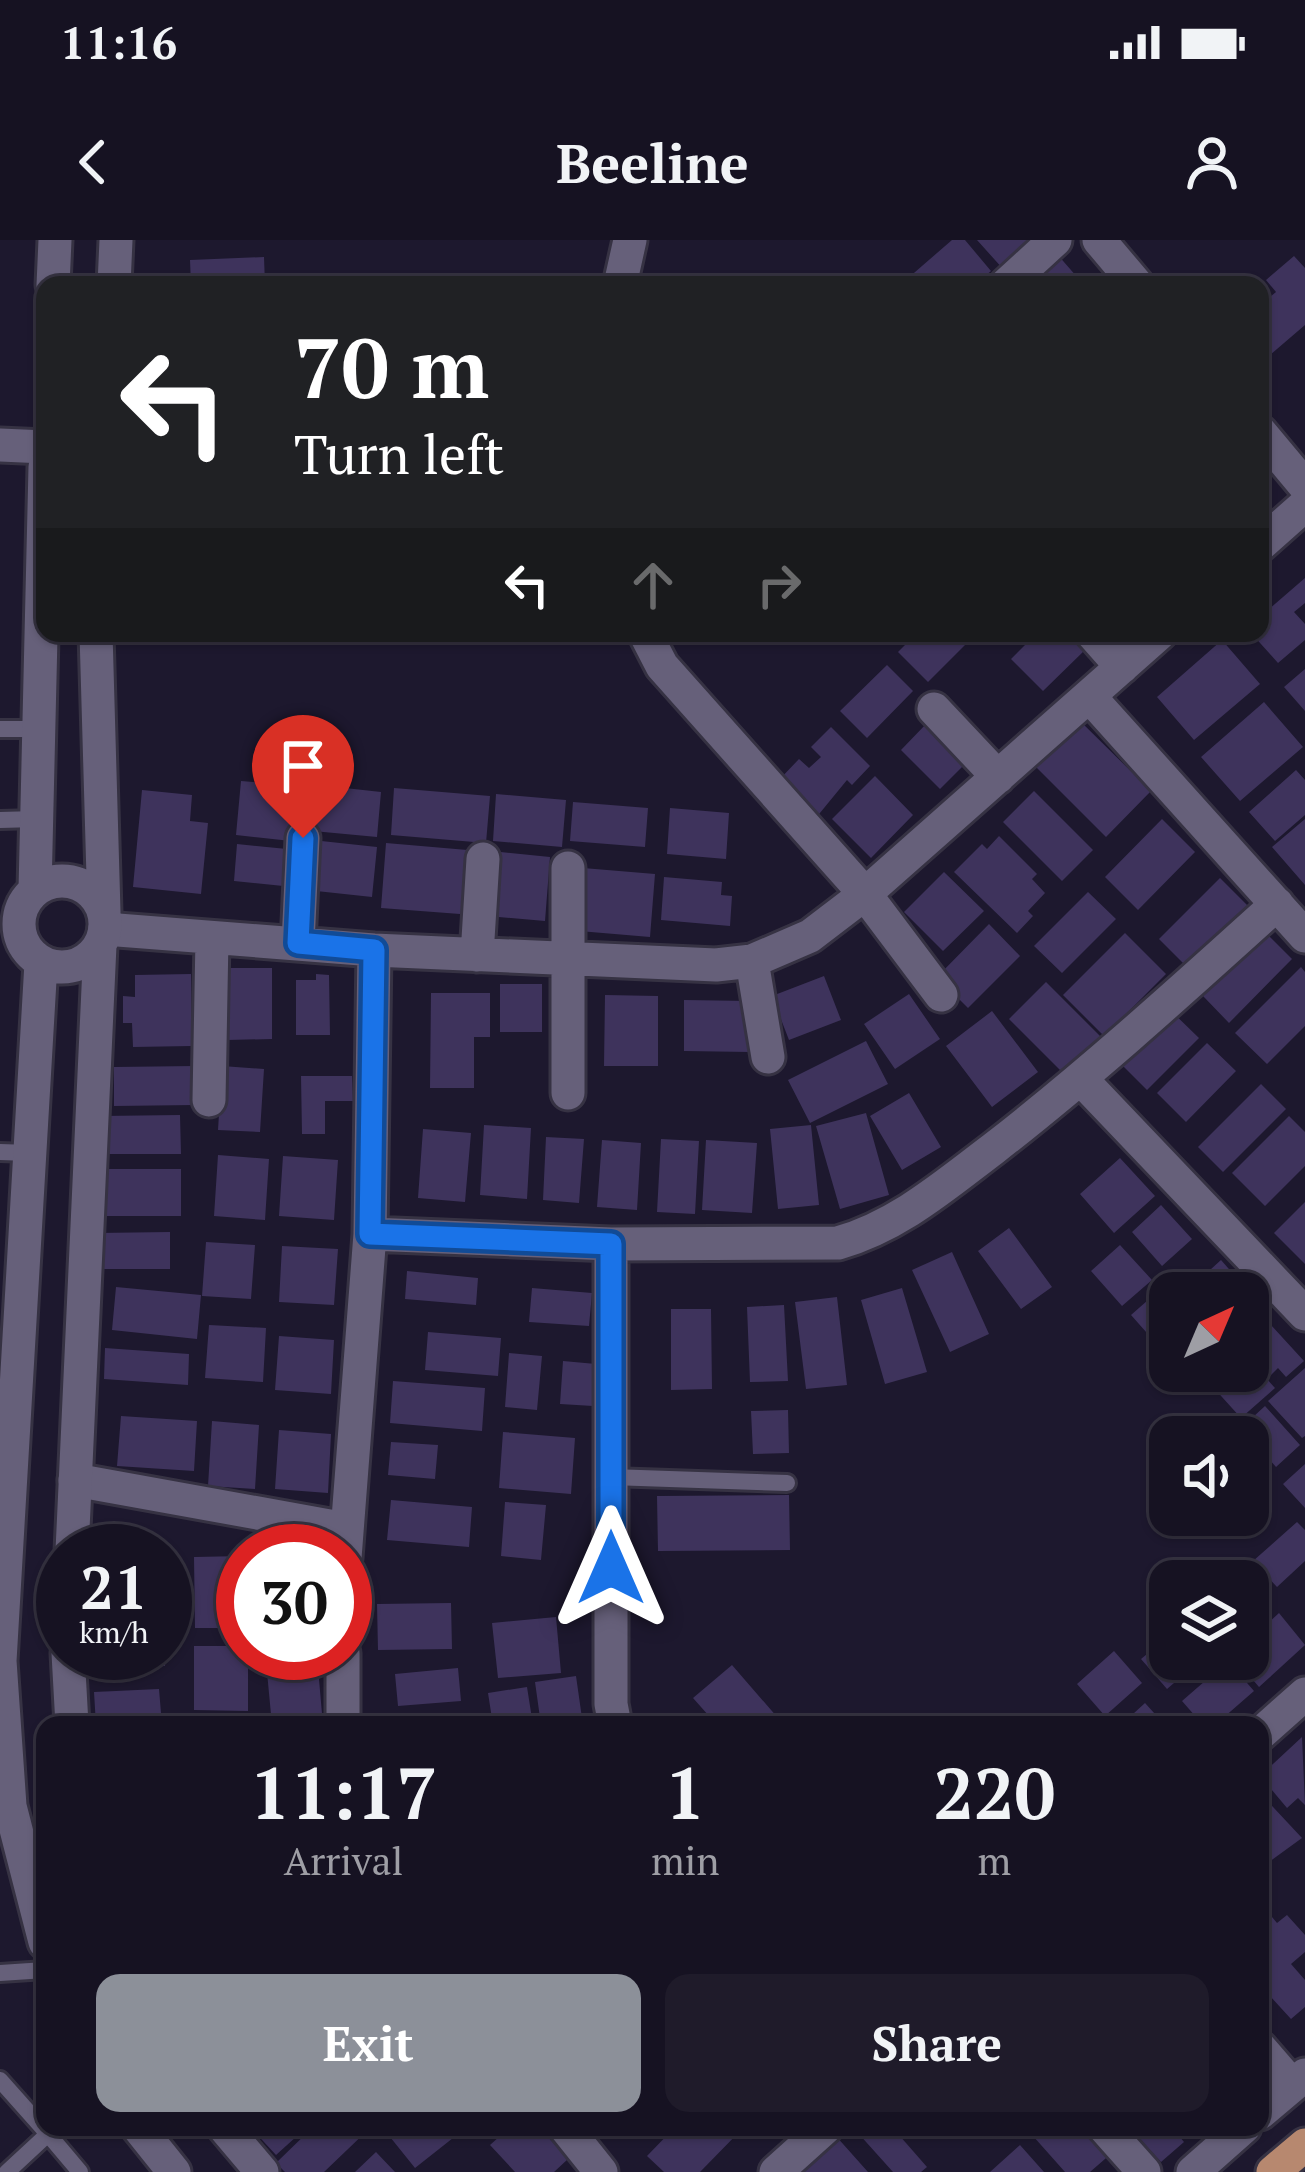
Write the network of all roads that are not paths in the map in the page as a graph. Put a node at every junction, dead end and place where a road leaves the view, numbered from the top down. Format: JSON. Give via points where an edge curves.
{"nodes":[{"id":1,"x":55,"y":240,"type":"edge"},
{"id":2,"x":116,"y":240,"type":"edge"},
{"id":3,"x":629,"y":240,"type":"edge"},
{"id":4,"x":1055,"y":240,"type":"edge"},
{"id":5,"x":1099,"y":240,"type":"edge"},
{"id":6,"x":53,"y":276,"type":"edge"},
{"id":7,"x":114,"y":276,"type":"edge"},
{"id":8,"x":622,"y":276,"type":"edge"},
{"id":9,"x":1016,"y":276,"type":"edge"},
{"id":10,"x":1129,"y":276,"type":"edge"},
{"id":11,"x":1269,"y":443,"type":"edge"},
{"id":12,"x":0,"y":445,"type":"edge"},
{"id":13,"x":36,"y":447,"type":"edge"},
{"id":14,"x":1305,"y":486,"type":"edge"},
{"id":15,"x":1305,"y":505,"type":"edge"},
{"id":16,"x":1269,"y":536,"type":"edge"},
{"id":17,"x":41,"y":642,"type":"edge"},
{"id":18,"x":96,"y":642,"type":"edge"},
{"id":19,"x":649,"y":642,"type":"edge"},
{"id":20,"x":1100,"y":642,"type":"edge"},
{"id":21,"x":1150,"y":642,"type":"edge"},
{"id":22,"x":1122,"y":667,"type":"junction"},
{"id":23,"x":1089,"y":696,"type":"junction"},
{"id":24,"x":934,"y":709,"type":"dead end"},
{"id":25,"x":0,"y":729,"type":"edge"},
{"id":26,"x":39,"y":729,"type":"junction"},
{"id":27,"x":998,"y":777,"type":"junction"},
{"id":28,"x":36,"y":819,"type":"junction"},
{"id":29,"x":0,"y":820,"type":"edge"},
{"id":30,"x":303,"y":838,"type":"dead end"},
{"id":31,"x":483,"y":859,"type":"dead end"},
{"id":32,"x":568,"y":868,"type":"dead end"},
{"id":33,"x":865,"y":894,"type":"junction"},
{"id":34,"x":19,"y":899,"type":"edge"},
{"id":35,"x":1276,"y":904,"type":"junction"},
{"id":36,"x":103,"y":929,"type":"junction"},
{"id":37,"x":1305,"y":935,"type":"edge"},
{"id":38,"x":212,"y":938,"type":"junction"},
{"id":39,"x":298,"y":943,"type":"junction"},
{"id":40,"x":374,"y":950,"type":"junction"},
{"id":41,"x":23,"y":955,"type":"edge"},
{"id":42,"x":477,"y":955,"type":"junction"},
{"id":43,"x":566,"y":958,"type":"junction"},
{"id":44,"x":752,"y":961,"type":"junction"},
{"id":45,"x":940,"y":995,"type":"dead end"},
{"id":46,"x":768,"y":1057,"type":"dead end"},
{"id":47,"x":1082,"y":1080,"type":"junction"},
{"id":48,"x":568,"y":1093,"type":"dead end"},
{"id":49,"x":209,"y":1100,"type":"dead end"},
{"id":50,"x":14,"y":1152,"type":"edge"},
{"id":51,"x":370,"y":1234,"type":"junction"},
{"id":52,"x":611,"y":1244,"type":"junction"},
{"id":53,"x":1305,"y":1314,"type":"edge"},
{"id":54,"x":5,"y":1430,"type":"edge"},
{"id":55,"x":611,"y":1477,"type":"junction"},
{"id":56,"x":75,"y":1480,"type":"junction"},
{"id":57,"x":787,"y":1483,"type":"dead end"},
{"id":58,"x":73,"y":1524,"type":"edge"},
{"id":59,"x":261,"y":1524,"type":"edge"},
{"id":60,"x":347,"y":1524,"type":"edge"},
{"id":61,"x":70,"y":1680,"type":"edge"},
{"id":62,"x":343,"y":1680,"type":"edge"},
{"id":63,"x":1305,"y":1694,"type":"edge"},
{"id":64,"x":72,"y":1716,"type":"edge"},
{"id":65,"x":343,"y":1716,"type":"edge"},
{"id":66,"x":613,"y":1716,"type":"edge"},
{"id":67,"x":1269,"y":1726,"type":"edge"},
{"id":68,"x":36,"y":1907,"type":"edge"},
{"id":69,"x":36,"y":1970,"type":"edge"},
{"id":70,"x":0,"y":1972,"type":"edge"},
{"id":71,"x":1269,"y":2055,"type":"edge"},
{"id":72,"x":0,"y":2080,"type":"edge"},
{"id":73,"x":1299,"y":2080,"type":"edge"},
{"id":74,"x":1269,"y":2106,"type":"edge"},
{"id":75,"x":36,"y":2120,"type":"edge"},
{"id":76,"x":46,"y":2136,"type":"edge"},
{"id":77,"x":50,"y":2136,"type":"edge"},
{"id":78,"x":145,"y":2136,"type":"edge"},
{"id":79,"x":232,"y":2136,"type":"edge"},
{"id":80,"x":572,"y":2136,"type":"edge"},
{"id":81,"x":816,"y":2136,"type":"edge"},
{"id":82,"x":1112,"y":2136,"type":"edge"},
{"id":83,"x":1234,"y":2136,"type":"edge"},
{"id":84,"x":1305,"y":2145,"type":"edge"},
{"id":85,"x":7,"y":2172,"type":"edge"},
{"id":86,"x":80,"y":2172,"type":"edge"},
{"id":87,"x":175,"y":2172,"type":"edge"},
{"id":88,"x":262,"y":2172,"type":"edge"},
{"id":89,"x":602,"y":2172,"type":"edge"},
{"id":90,"x":776,"y":2172,"type":"edge"},
{"id":91,"x":1144,"y":2172,"type":"edge"},
{"id":92,"x":1193,"y":2172,"type":"edge"},
{"id":93,"x":1274,"y":2172,"type":"edge"}],
"edges":[{"from":1,"to":6,"type":"street"},
{"from":2,"to":7,"type":"street"},
{"from":3,"to":8,"type":"street"},
{"from":4,"to":9,"type":"street"},
{"from":5,"to":10,"type":"street"},
{"from":11,"to":14,"type":"street"},
{"from":12,"to":13,"type":"street"},
{"from":15,"to":16,"type":"street"},
{"from":17,"to":26,"type":"street"},
{"from":18,"to":36,"type":"street"},
{"from":19,"to":33,"type":"street"},
{"from":20,"to":22,"type":"street"},
{"from":21,"to":22,"type":"street"},
{"from":22,"to":23,"type":"street"},
{"from":23,"to":27,"type":"street"},
{"from":23,"to":35,"type":"street"},
{"from":24,"to":27,"type":"street"},
{"from":25,"to":26,"type":"lane"},
{"from":26,"to":28,"type":"street"},
{"from":27,"to":33,"type":"street"},
{"from":28,"to":29,"type":"lane"},
{"from":28,"to":34,"type":"street"},
{"from":30,"to":39,"type":"street"},
{"from":31,"to":42,"type":"street"},
{"from":32,"to":43,"type":"street"},
{"from":33,"to":44,"type":"street","via":[[810,936]]},
{"from":33,"to":45,"type":"street"},
{"from":34,"to":36,"type":"street","via":[[50,883],[75,883],[96,897]]},
{"from":34,"to":41,"type":"street"},
{"from":35,"to":37,"type":"street"},
{"from":35,"to":47,"type":"street"},
{"from":36,"to":38,"type":"street"},
{"from":36,"to":41,"type":"street","via":[[74,966]]},
{"from":36,"to":56,"type":"street"},
{"from":38,"to":39,"type":"street"},
{"from":38,"to":49,"type":"street"},
{"from":39,"to":40,"type":"street"},
{"from":40,"to":42,"type":"street"},
{"from":40,"to":51,"type":"street"},
{"from":41,"to":50,"type":"street"},
{"from":42,"to":43,"type":"street"},
{"from":43,"to":44,"type":"street"},
{"from":43,"to":48,"type":"street"},
{"from":44,"to":46,"type":"street"},
{"from":47,"to":52,"type":"street","via":[[871,1234],[838,1243]]},
{"from":47,"to":53,"type":"street"},
{"from":50,"to":54,"type":"street"},
{"from":51,"to":52,"type":"street"},
{"from":51,"to":60,"type":"street"},
{"from":52,"to":55,"type":"street"},
{"from":54,"to":68,"type":"street","via":[[4,1723],[10,1806]]},
{"from":55,"to":57,"type":"lane"},
{"from":55,"to":66,"type":"street"},
{"from":56,"to":58,"type":"street"},
{"from":56,"to":59,"type":"street"},
{"from":61,"to":64,"type":"street"},
{"from":62,"to":65,"type":"street"},
{"from":63,"to":67,"type":"street"},
{"from":69,"to":70,"type":"lane"},
{"from":71,"to":73,"type":"street"},
{"from":72,"to":75,"type":"lane"},
{"from":73,"to":74,"type":"street"},
{"from":76,"to":85,"type":"lane"},
{"from":77,"to":86,"type":"lane"},
{"from":78,"to":87,"type":"street"},
{"from":79,"to":88,"type":"street"},
{"from":80,"to":89,"type":"street"},
{"from":81,"to":90,"type":"street"},
{"from":82,"to":91,"type":"street"},
{"from":83,"to":92,"type":"street"},
{"from":84,"to":93,"type":"main road"}]}
